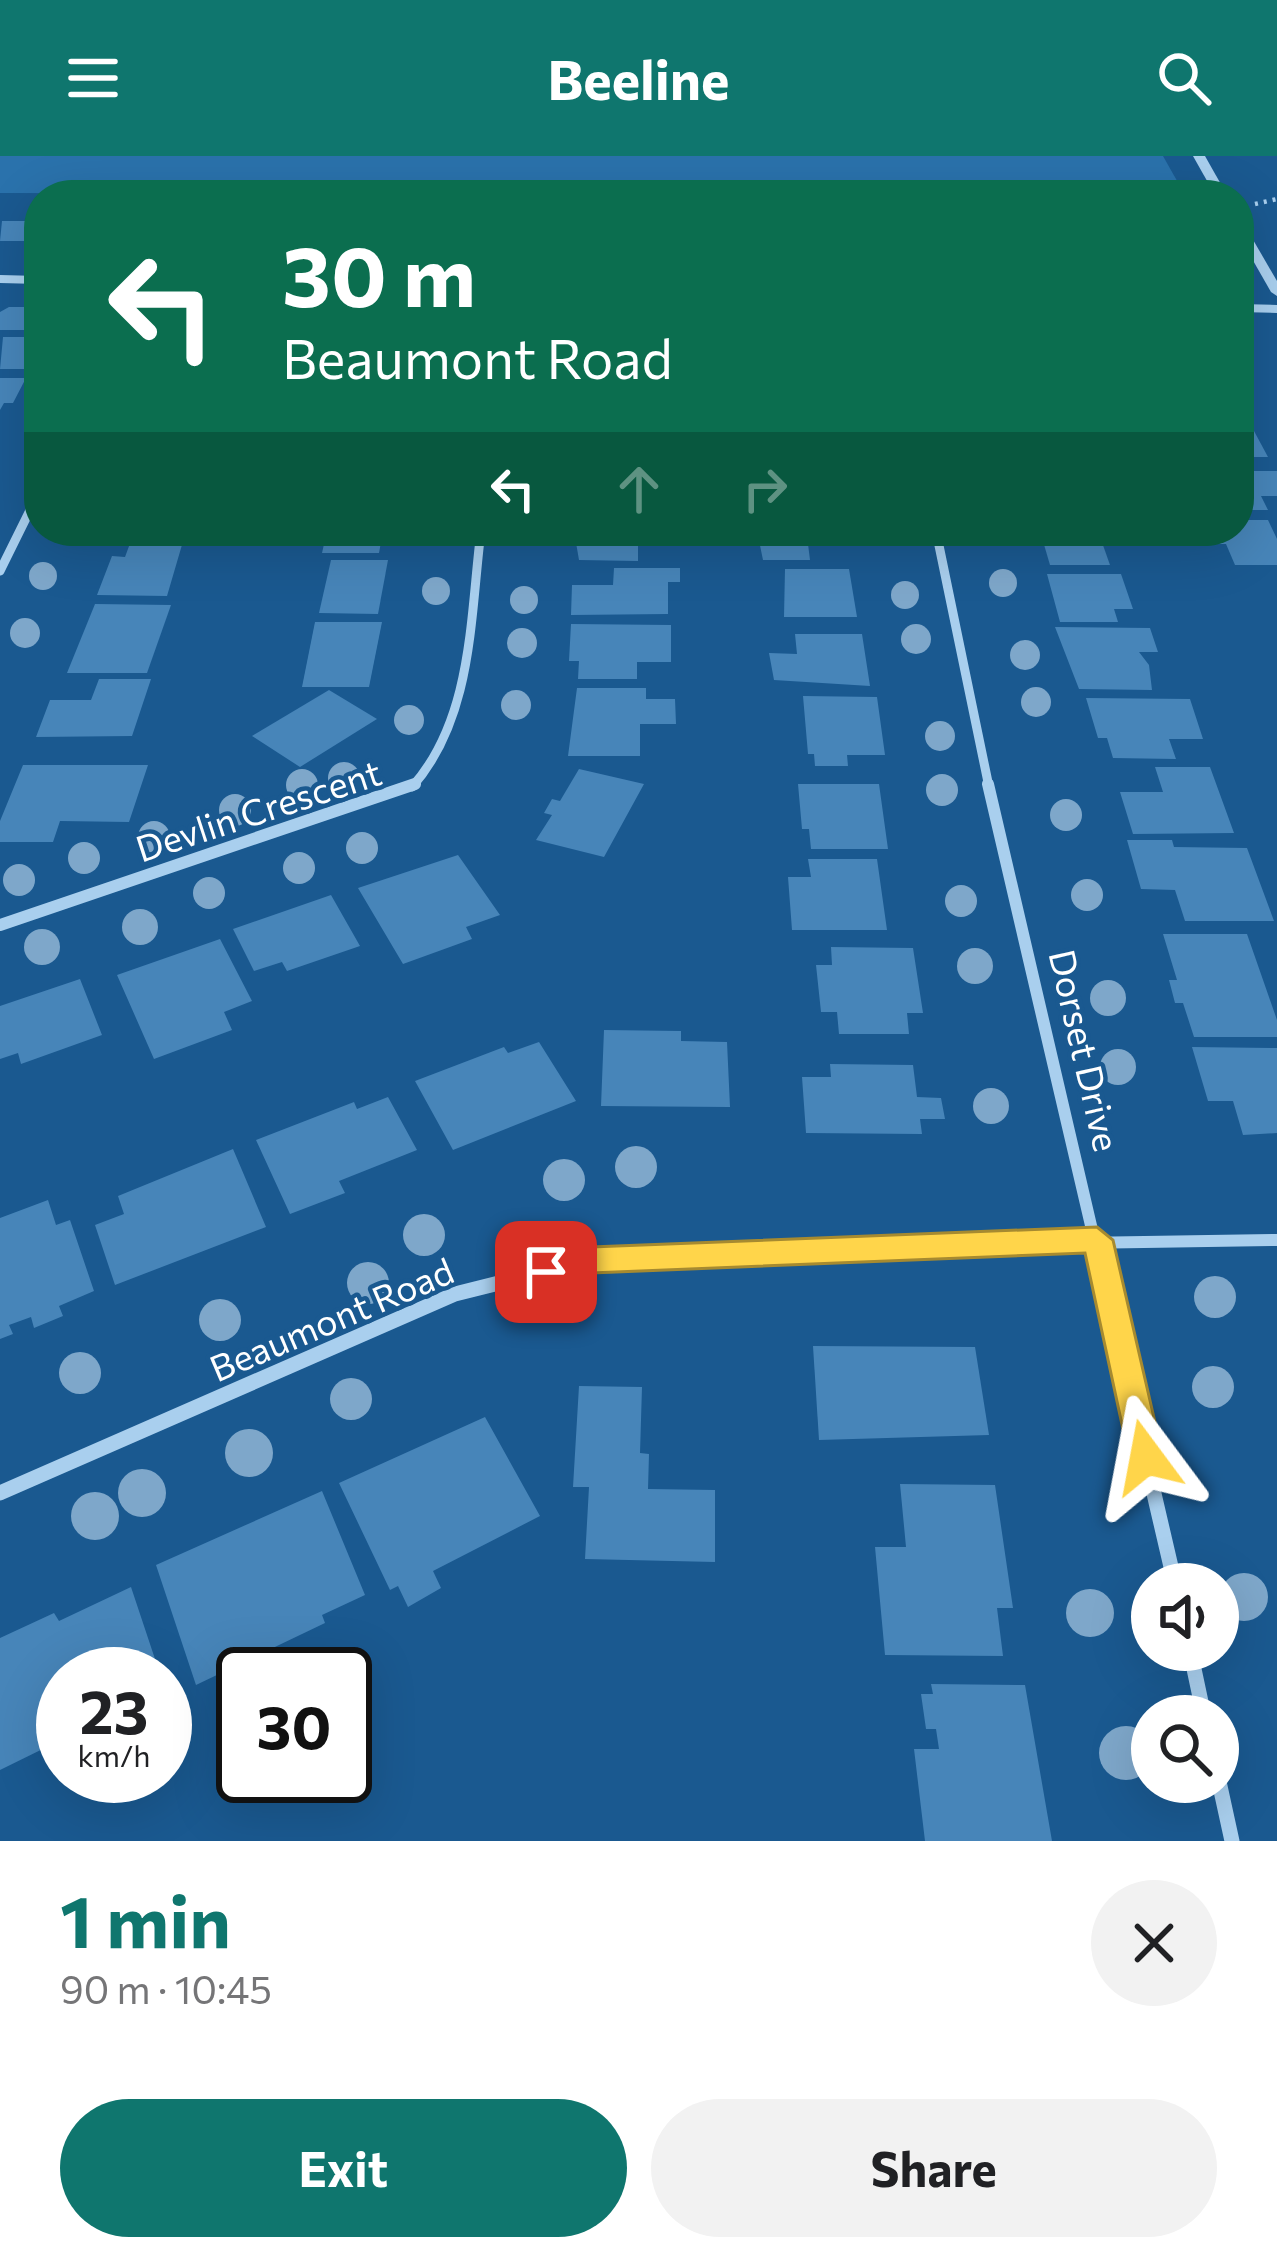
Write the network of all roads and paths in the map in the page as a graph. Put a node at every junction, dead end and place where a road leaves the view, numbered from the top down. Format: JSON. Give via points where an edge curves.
{"nodes":[{"id":1,"x":1254,"y":252,"type":"edge"},
{"id":2,"x":1277,"y":292,"type":"edge"},
{"id":3,"x":24,"y":522,"type":"edge"},
{"id":4,"x":479,"y":546,"type":"edge"},
{"id":5,"x":939,"y":546,"type":"edge"},
{"id":6,"x":0,"y":571,"type":"edge"},
{"id":7,"x":0,"y":925,"type":"edge"},
{"id":8,"x":1097,"y":1240,"type":"junction"},
{"id":9,"x":1277,"y":1240,"type":"edge"},
{"id":10,"x":0,"y":1493,"type":"edge"},
{"id":11,"x":1170,"y":1563,"type":"edge"},
{"id":12,"x":1224,"y":1803,"type":"edge"},
{"id":13,"x":1232,"y":1841,"type":"edge"}],
"edges":[{"from":1,"to":2,"type":"street"},
{"from":3,"to":6,"type":"street"},
{"from":4,"to":7,"type":"street","name":"Devlin Crescent","via":[[454,721],[431,772],[411,789]]},
{"from":5,"to":8,"type":"street","name":"Dorset Drive"},
{"from":8,"to":9,"type":"street","name":"Beaumont Road"},
{"from":8,"to":10,"type":"street","name":"Beaumont Road","via":[[591,1260],[455,1294]]},
{"from":8,"to":11,"type":"street","name":"Dorset Drive"},
{"from":12,"to":13,"type":"street"}]}
